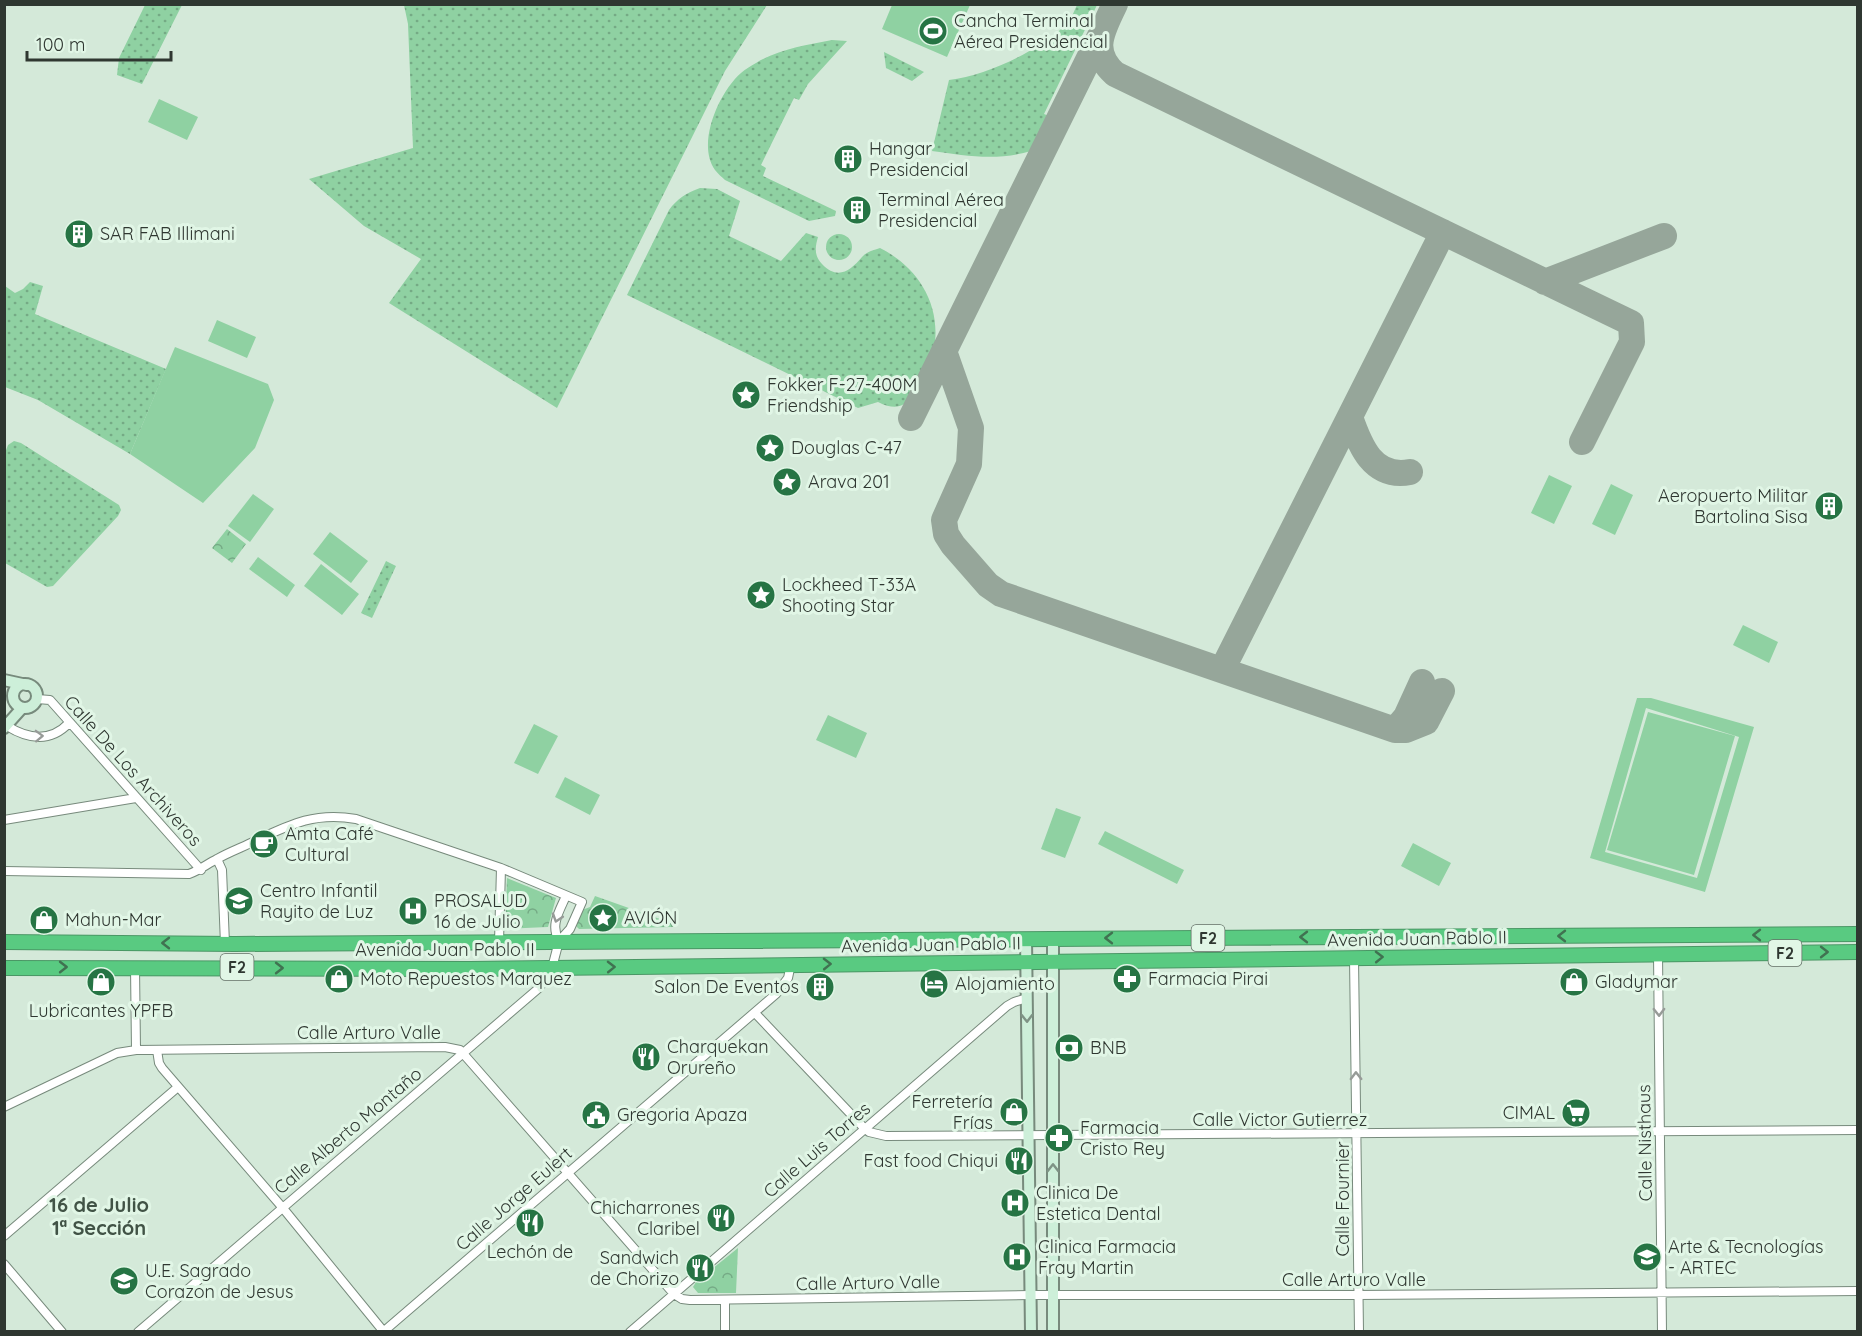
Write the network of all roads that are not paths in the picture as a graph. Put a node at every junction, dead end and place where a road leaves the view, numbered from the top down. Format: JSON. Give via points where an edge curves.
{"nodes":[{"id":1,"x":4,"y":680,"type":"edge"},
{"id":2,"x":27,"y":685,"type":"junction"},
{"id":3,"x":4,"y":695,"type":"edge"},
{"id":4,"x":37,"y":699,"type":"junction"},
{"id":5,"x":19,"y":705,"type":"junction"},
{"id":6,"x":69,"y":723,"type":"junction"},
{"id":7,"x":6,"y":727,"type":"edge"},
{"id":8,"x":136,"y":798,"type":"junction"},
{"id":9,"x":4,"y":820,"type":"edge"},
{"id":10,"x":217,"y":859,"type":"junction"},
{"id":11,"x":501,"y":868,"type":"junction"},
{"id":12,"x":201,"y":870,"type":"junction"},
{"id":13,"x":4,"y":871,"type":"edge"},
{"id":14,"x":566,"y":896,"type":"junction"},
{"id":15,"x":1857,"y":934,"type":"edge"},
{"id":16,"x":1026,"y":939,"type":"junction"},
{"id":17,"x":1053,"y":939,"type":"junction"},
{"id":18,"x":559,"y":941,"type":"junction"},
{"id":19,"x":4,"y":942,"type":"edge"},
{"id":20,"x":499,"y":942,"type":"junction"},
{"id":21,"x":225,"y":944,"type":"junction"},
{"id":22,"x":1857,"y":952,"type":"edge"},
{"id":23,"x":1658,"y":954,"type":"junction"},
{"id":24,"x":1354,"y":958,"type":"junction"},
{"id":25,"x":1053,"y":961,"type":"junction"},
{"id":26,"x":1026,"y":962,"type":"junction"},
{"id":27,"x":791,"y":964,"type":"junction"},
{"id":28,"x":135,"y":967,"type":"junction"},
{"id":29,"x":4,"y":968,"type":"edge"},
{"id":30,"x":552,"y":968,"type":"junction"},
{"id":31,"x":1027,"y":998,"type":"junction"},
{"id":32,"x":755,"y":1013,"type":"junction"},
{"id":33,"x":136,"y":1050,"type":"junction"},
{"id":34,"x":156,"y":1050,"type":"junction"},
{"id":35,"x":464,"y":1052,"type":"junction"},
{"id":36,"x":178,"y":1087,"type":"junction"},
{"id":37,"x":4,"y":1107,"type":"edge"},
{"id":38,"x":864,"y":1128,"type":"junction"},
{"id":39,"x":1857,"y":1130,"type":"edge"},
{"id":40,"x":1660,"y":1131,"type":"junction"},
{"id":41,"x":1357,"y":1134,"type":"junction"},
{"id":42,"x":1029,"y":1136,"type":"junction"},
{"id":43,"x":1053,"y":1136,"type":"junction"},
{"id":44,"x":568,"y":1172,"type":"junction"},
{"id":45,"x":282,"y":1208,"type":"junction"},
{"id":46,"x":4,"y":1236,"type":"edge"},
{"id":47,"x":4,"y":1264,"type":"edge"},
{"id":48,"x":1857,"y":1291,"type":"edge"},
{"id":49,"x":1662,"y":1292,"type":"junction"},
{"id":50,"x":674,"y":1294,"type":"junction"},
{"id":51,"x":1030,"y":1295,"type":"junction"},
{"id":52,"x":1053,"y":1295,"type":"junction"},
{"id":53,"x":1358,"y":1295,"type":"junction"},
{"id":54,"x":725,"y":1301,"type":"junction"},
{"id":55,"x":384,"y":1331,"type":"edge"},
{"id":56,"x":62,"y":1332,"type":"edge"},
{"id":57,"x":138,"y":1332,"type":"edge"},
{"id":58,"x":630,"y":1332,"type":"edge"},
{"id":59,"x":725,"y":1332,"type":"edge"},
{"id":60,"x":1031,"y":1332,"type":"edge"},
{"id":61,"x":1053,"y":1332,"type":"edge"},
{"id":62,"x":1359,"y":1332,"type":"edge"},
{"id":63,"x":1662,"y":1332,"type":"edge"}],
"edges":[{"from":1,"to":2,"type":"main road"},
{"from":2,"to":4,"type":"main road","via":[[36,691]]},
{"from":2,"to":5,"type":"main road","via":[[16,689],[14,696]]},
{"from":3,"to":5,"type":"main road"},
{"from":4,"to":5,"type":"main road","via":[[33,706]]},
{"from":4,"to":6,"type":"street","name":"Calle De Los Archiveros","via":[[50,700]]},
{"from":5,"to":7,"type":"main road"},
{"from":7,"to":6,"type":"street","one_way":true,"via":[[21,735],[42,738],[63,730]]},
{"from":6,"to":8,"type":"street","name":"Calle De Los Archiveros"},
{"from":8,"to":9,"type":"street"},
{"from":8,"to":12,"type":"street","name":"Calle De Los Archiveros"},
{"from":10,"to":11,"type":"street","via":[[294,823],[336,815]]},
{"from":10,"to":12,"type":"street"},
{"from":10,"to":21,"type":"street","via":[[222,870]]},
{"from":11,"to":14,"type":"street"},
{"from":11,"to":20,"type":"street"},
{"from":12,"to":13,"type":"street","via":[[189,874]]},
{"from":14,"to":18,"type":"street","one_way":true,"via":[[554,922]]},
{"from":14,"to":18,"type":"street","via":[[582,902],[570,929]]},
{"from":15,"to":17,"type":"highway","name":"Avenida Juan Pablo II","number":"F2","one_way":true},
{"from":16,"to":17,"type":"highway","name":"Avenida Juan Pablo II","number":"F2"},
{"from":16,"to":18,"type":"highway","name":"Avenida Juan Pablo II","number":"F2"},
{"from":16,"to":26,"type":"main road"},
{"from":17,"to":25,"type":"main road"},
{"from":18,"to":20,"type":"highway","name":"Avenida Juan Pablo II","number":"F2"},
{"from":18,"to":30,"type":"street","name":"Calle Alberto Montaño"},
{"from":21,"to":19,"type":"highway","name":"Avenida Juan Pablo II","number":"F2","one_way":true},
{"from":20,"to":21,"type":"highway","name":"Avenida Juan Pablo II","number":"F2"},
{"from":23,"to":22,"type":"highway","name":"Avenida Juan Pablo II","number":"F2","one_way":true},
{"from":24,"to":23,"type":"highway","name":"Avenida Juan Pablo II","number":"F2","one_way":true},
{"from":23,"to":40,"type":"street","name":"Calle Nisthaus","one_way":true},
{"from":24,"to":25,"type":"highway","name":"Avenida Juan Pablo II","number":"F2"},
{"from":41,"to":24,"type":"street","name":"Calle Fournier","one_way":true},
{"from":25,"to":26,"type":"highway","name":"Avenida Juan Pablo II","number":"F2"},
{"from":25,"to":43,"type":"main road"},
{"from":27,"to":26,"type":"highway","name":"Avenida Juan Pablo II","number":"F2","one_way":true},
{"from":26,"to":31,"type":"main road"},
{"from":30,"to":27,"type":"highway","name":"Avenida Juan Pablo II","number":"F2","one_way":true},
{"from":27,"to":32,"type":"street","name":"Calle Jorge Eulert","via":[[783,986]]},
{"from":29,"to":28,"type":"highway","name":"Avenida Juan Pablo II","number":"F2","one_way":true},
{"from":28,"to":30,"type":"highway","name":"Avenida Juan Pablo II","number":"F2","one_way":true},
{"from":28,"to":33,"type":"street"},
{"from":30,"to":35,"type":"street","name":"Calle Alberto Montaño","via":[[539,988]]},
{"from":31,"to":38,"type":"street","name":"Calle Luis Torres","via":[[1007,1006]]},
{"from":31,"to":42,"type":"main road","one_way":true},
{"from":32,"to":38,"type":"street"},
{"from":32,"to":44,"type":"street","name":"Calle Jorge Eulert"},
{"from":33,"to":34,"type":"street","name":"Calle Arturo Valle"},
{"from":33,"to":37,"type":"street","name":"Calle Arturo Valle","via":[[117,1053]]},
{"from":34,"to":35,"type":"street","name":"Calle Arturo Valle","via":[[445,1047]]},
{"from":34,"to":36,"type":"street","via":[[159,1062]]},
{"from":35,"to":44,"type":"street","name":"Calle Arturo Valle"},
{"from":35,"to":45,"type":"street","name":"Calle Alberto Montaño"},
{"from":36,"to":45,"type":"street"},
{"from":36,"to":46,"type":"street"},
{"from":38,"to":42,"type":"street","name":"Calle Victor Gutierrez","via":[[899,1137]]},
{"from":38,"to":50,"type":"street","name":"Calle Luis Torres"},
{"from":39,"to":40,"type":"street","name":"Calle Victor Gutierrez"},
{"from":40,"to":41,"type":"street","name":"Calle Victor Gutierrez"},
{"from":40,"to":49,"type":"street","name":"Calle Nisthaus"},
{"from":41,"to":43,"type":"street","name":"Calle Victor Gutierrez"},
{"from":41,"to":53,"type":"street","name":"Calle Fournier"},
{"from":42,"to":43,"type":"street","name":"Calle Victor Gutierrez"},
{"from":42,"to":51,"type":"main road"},
{"from":52,"to":43,"type":"main road","one_way":true},
{"from":44,"to":50,"type":"street","name":"Calle Arturo Valle"},
{"from":44,"to":55,"type":"street","name":"Calle Jorge Eulert"},
{"from":45,"to":55,"type":"street"},
{"from":45,"to":57,"type":"street","name":"Calle Alberto Montaño"},
{"from":47,"to":56,"type":"street"},
{"from":48,"to":49,"type":"street","name":"Calle Arturo Valle"},
{"from":49,"to":53,"type":"street","name":"Calle Arturo Valle"},
{"from":49,"to":63,"type":"street","name":"Calle Nisthaus"},
{"from":50,"to":54,"type":"street","name":"Calle Arturo Valle","via":[[682,1299]]},
{"from":50,"to":58,"type":"street","name":"Calle Luis Torres"},
{"from":51,"to":52,"type":"street","name":"Calle Arturo Valle"},
{"from":51,"to":54,"type":"street","name":"Calle Arturo Valle"},
{"from":51,"to":60,"type":"main road"},
{"from":52,"to":53,"type":"street","name":"Calle Arturo Valle"},
{"from":52,"to":61,"type":"main road"},
{"from":53,"to":62,"type":"street","name":"Calle Fournier"},
{"from":54,"to":59,"type":"street"}]}
